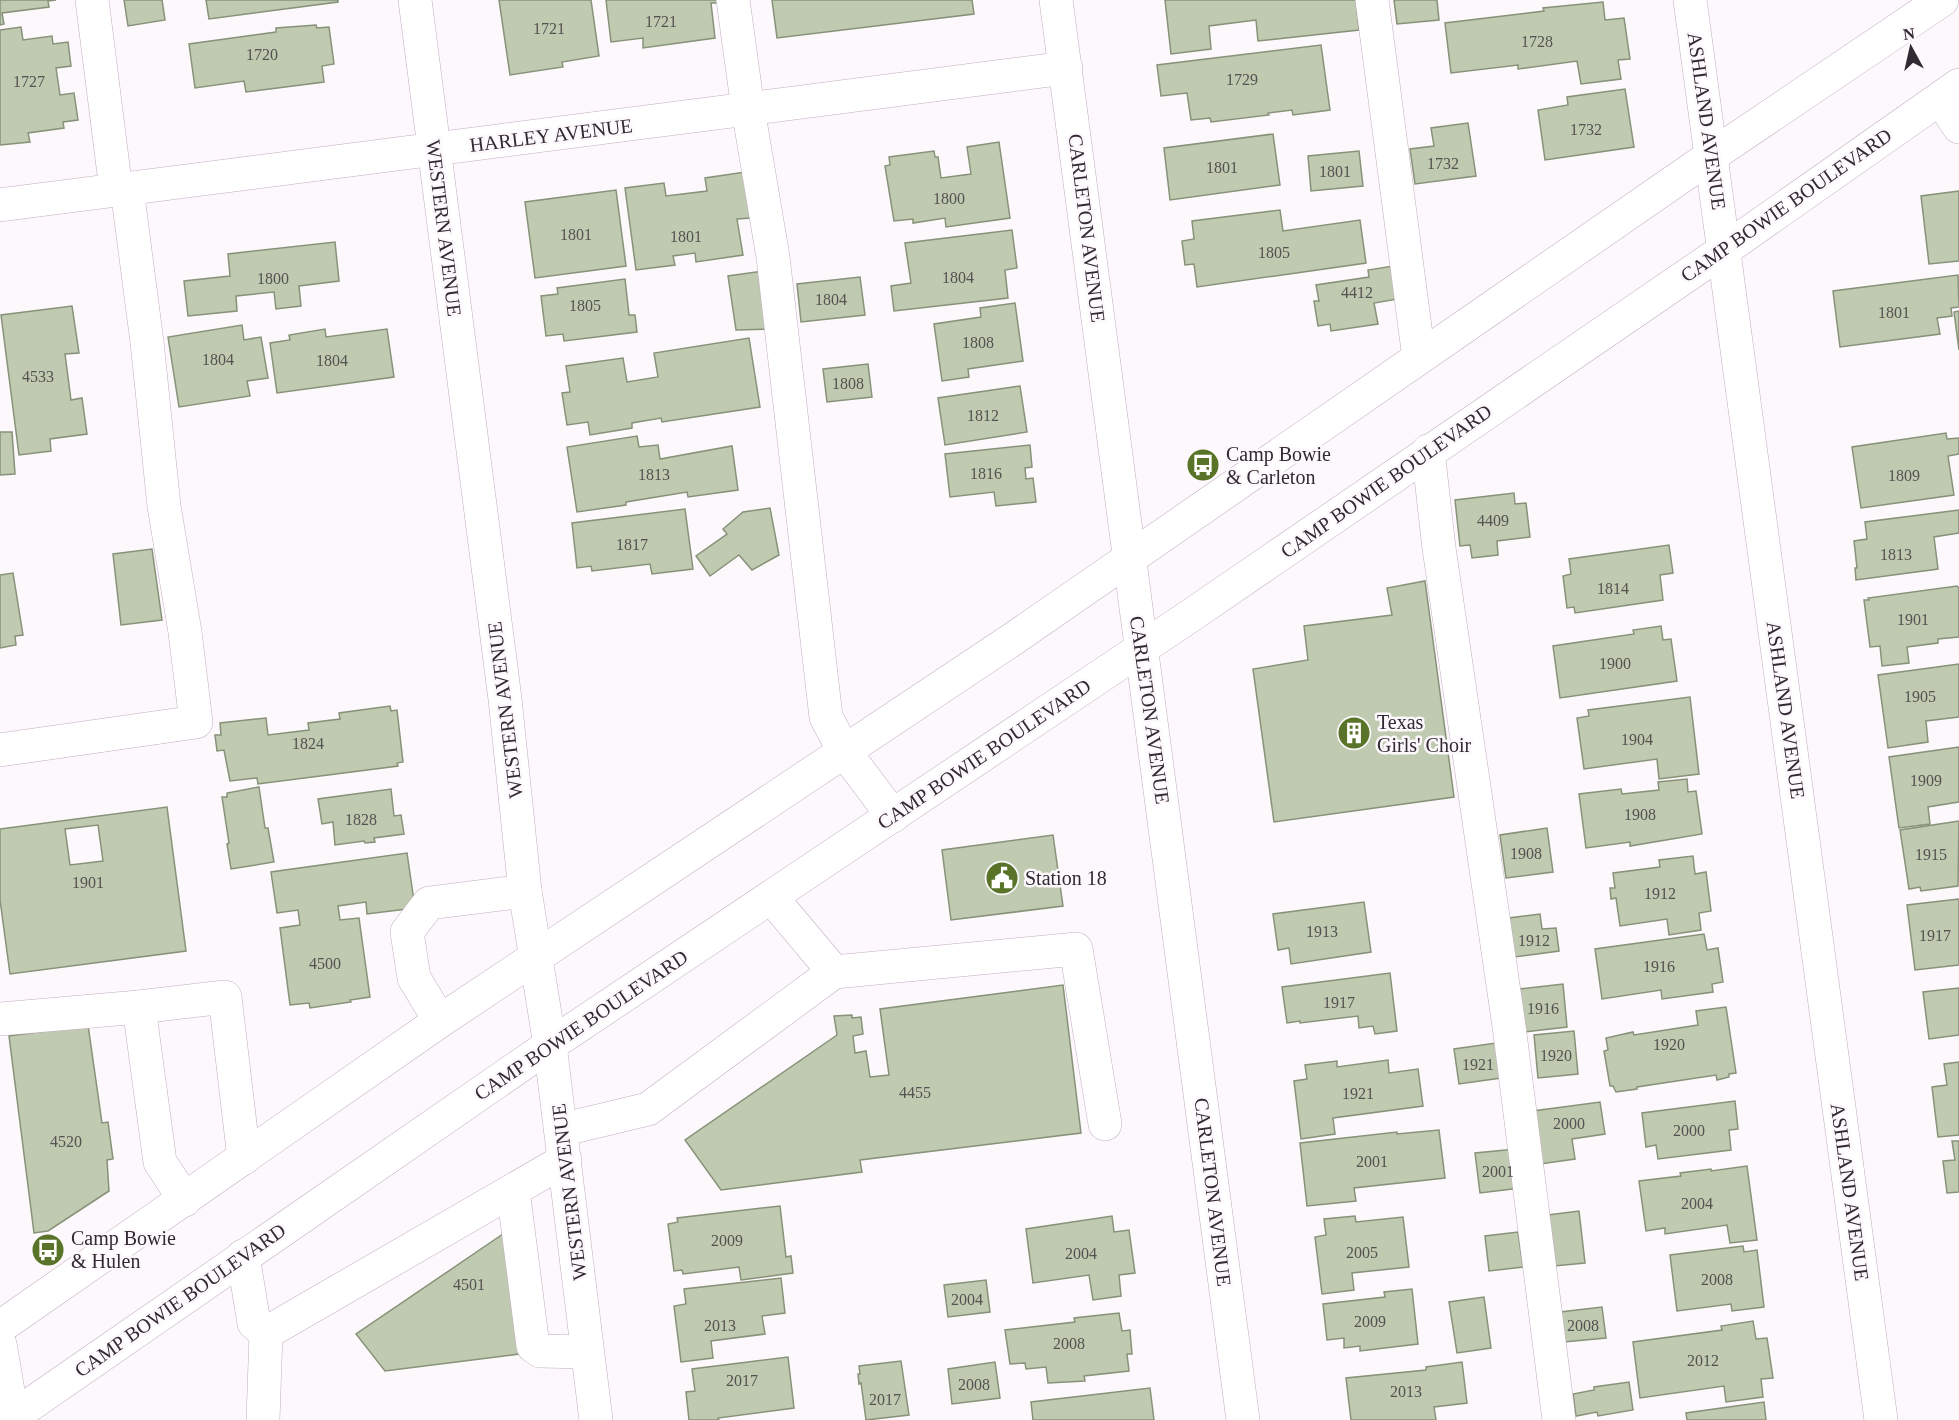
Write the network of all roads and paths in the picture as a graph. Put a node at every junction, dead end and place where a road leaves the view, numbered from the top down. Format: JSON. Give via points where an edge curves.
{"nodes":[{"id":1,"x":92,"y":0,"type":"edge"},
{"id":2,"x":415,"y":0,"type":"edge"},
{"id":3,"x":733,"y":0,"type":"edge"},
{"id":4,"x":1056,"y":0,"type":"edge"},
{"id":5,"x":1372,"y":0,"type":"edge"},
{"id":6,"x":1690,"y":0,"type":"edge"},
{"id":7,"x":1942,"y":0,"type":"edge"},
{"id":8,"x":1066,"y":68,"type":"junction"},
{"id":9,"x":1949,"y":92,"type":"edge"},
{"id":10,"x":748,"y":109,"type":"junction"},
{"id":11,"x":1959,"y":126,"type":"edge"},
{"id":12,"x":433,"y":150,"type":"junction"},
{"id":13,"x":1711,"y":156,"type":"junction"},
{"id":14,"x":121,"y":190,"type":"junction"},
{"id":15,"x":0,"y":206,"type":"edge"},
{"id":16,"x":1724,"y":249,"type":"junction"},
{"id":17,"x":1419,"y":358,"type":"junction"},
{"id":18,"x":1428,"y":452,"type":"junction"},
{"id":19,"x":1130,"y":556,"type":"junction"},
{"id":20,"x":1142,"y":649,"type":"junction"},
{"id":21,"x":0,"y":750,"type":"edge"},
{"id":22,"x":844,"y":751,"type":"junction"},
{"id":23,"x":893,"y":816,"type":"junction"},
{"id":24,"x":525,"y":891,"type":"junction"},
{"id":25,"x":771,"y":897,"type":"junction"},
{"id":26,"x":535,"y":958,"type":"junction"},
{"id":27,"x":834,"y":972,"type":"junction"},
{"id":28,"x":139,"y":1007,"type":"junction"},
{"id":29,"x":0,"y":1019,"type":"edge"},
{"id":30,"x":440,"y":1021,"type":"junction"},
{"id":31,"x":550,"y":1045,"type":"junction"},
{"id":32,"x":1105,"y":1124,"type":"dead end"},
{"id":33,"x":563,"y":1145,"type":"junction"},
{"id":34,"x":244,"y":1158,"type":"junction"},
{"id":35,"x":513,"y":1190,"type":"junction"},
{"id":36,"x":185,"y":1200,"type":"junction"},
{"id":37,"x":243,"y":1256,"type":"junction"},
{"id":38,"x":0,"y":1327,"type":"edge"},
{"id":39,"x":266,"y":1333,"type":"junction"},
{"id":40,"x":0,"y":1344,"type":"edge"},
{"id":41,"x":587,"y":1352,"type":"junction"},
{"id":42,"x":11,"y":1419,"type":"edge"},
{"id":43,"x":263,"y":1420,"type":"edge"},
{"id":44,"x":596,"y":1420,"type":"edge"},
{"id":45,"x":1243,"y":1420,"type":"edge"},
{"id":46,"x":1559,"y":1420,"type":"edge"},
{"id":47,"x":1881,"y":1420,"type":"edge"}],
"edges":[{"from":1,"to":14,"type":"street"},
{"from":2,"to":12,"type":"street","name":"WESTERN AVENUE"},
{"from":3,"to":10,"type":"street"},
{"from":4,"to":8,"type":"street","name":"CARLETON AVENUE"},
{"from":5,"to":17,"type":"street"},
{"from":6,"to":13,"type":"street","name":"ASHLAND AVENUE"},
{"from":7,"to":13,"type":"street"},
{"from":8,"to":10,"type":"street","name":"HARLEY AVENUE"},
{"from":8,"to":19,"type":"street","name":"CARLETON AVENUE"},
{"from":9,"to":11,"type":"street"},
{"from":9,"to":16,"type":"street","name":"CAMP BOWIE BOULEVARD"},
{"from":10,"to":12,"type":"street","name":"HARLEY AVENUE"},
{"from":10,"to":22,"type":"street","via":[[773,257],[826,717]]},
{"from":12,"to":14,"type":"street","name":"HARLEY AVENUE"},
{"from":12,"to":24,"type":"street","name":"WESTERN AVENUE","via":[[505,699]]},
{"from":13,"to":16,"type":"street","name":"ASHLAND AVENUE"},
{"from":13,"to":17,"type":"street"},
{"from":14,"to":15,"type":"street","name":"HARLEY AVENUE"},
{"from":14,"to":21,"type":"street","via":[[147,342],[164,506],[196,722]]},
{"from":16,"to":18,"type":"street","name":"CAMP BOWIE BOULEVARD"},
{"from":16,"to":47,"type":"street","name":"ASHLAND AVENUE"},
{"from":17,"to":19,"type":"street"},
{"from":18,"to":20,"type":"street","name":"CAMP BOWIE BOULEVARD"},
{"from":18,"to":46,"type":"street","via":[[1509,1026]]},
{"from":19,"to":20,"type":"street","name":"CARLETON AVENUE"},
{"from":19,"to":22,"type":"street"},
{"from":20,"to":23,"type":"street","name":"CAMP BOWIE BOULEVARD"},
{"from":20,"to":45,"type":"street","name":"CARLETON AVENUE"},
{"from":22,"to":23,"type":"street"},
{"from":22,"to":26,"type":"street"},
{"from":23,"to":25,"type":"street","name":"CAMP BOWIE BOULEVARD"},
{"from":24,"to":26,"type":"street","name":"WESTERN AVENUE"},
{"from":24,"to":30,"type":"street","via":[[429,903],[407,932],[414,978]]},
{"from":25,"to":27,"type":"street"},
{"from":25,"to":31,"type":"street","name":"CAMP BOWIE BOULEVARD"},
{"from":26,"to":30,"type":"street"},
{"from":26,"to":31,"type":"street","name":"WESTERN AVENUE"},
{"from":27,"to":32,"type":"street","via":[[1076,949]]},
{"from":27,"to":33,"type":"street","via":[[648,1109]]},
{"from":28,"to":29,"type":"street"},
{"from":28,"to":34,"type":"street","via":[[225,997]]},
{"from":28,"to":36,"type":"street","via":[[160,1162]]},
{"from":30,"to":34,"type":"street"},
{"from":31,"to":33,"type":"street","name":"WESTERN AVENUE"},
{"from":31,"to":37,"type":"street","name":"CAMP BOWIE BOULEVARD"},
{"from":33,"to":35,"type":"street"},
{"from":33,"to":41,"type":"street","name":"WESTERN AVENUE"},
{"from":34,"to":36,"type":"street"},
{"from":35,"to":39,"type":"street"},
{"from":35,"to":41,"type":"street","via":[[533,1346],[540,1352]]},
{"from":36,"to":38,"type":"street"},
{"from":37,"to":39,"type":"street","via":[[254,1323]]},
{"from":37,"to":42,"type":"street","name":"CAMP BOWIE BOULEVARD"},
{"from":39,"to":43,"type":"street"},
{"from":40,"to":42,"type":"street"},
{"from":41,"to":44,"type":"street","name":"WESTERN AVENUE"}]}
